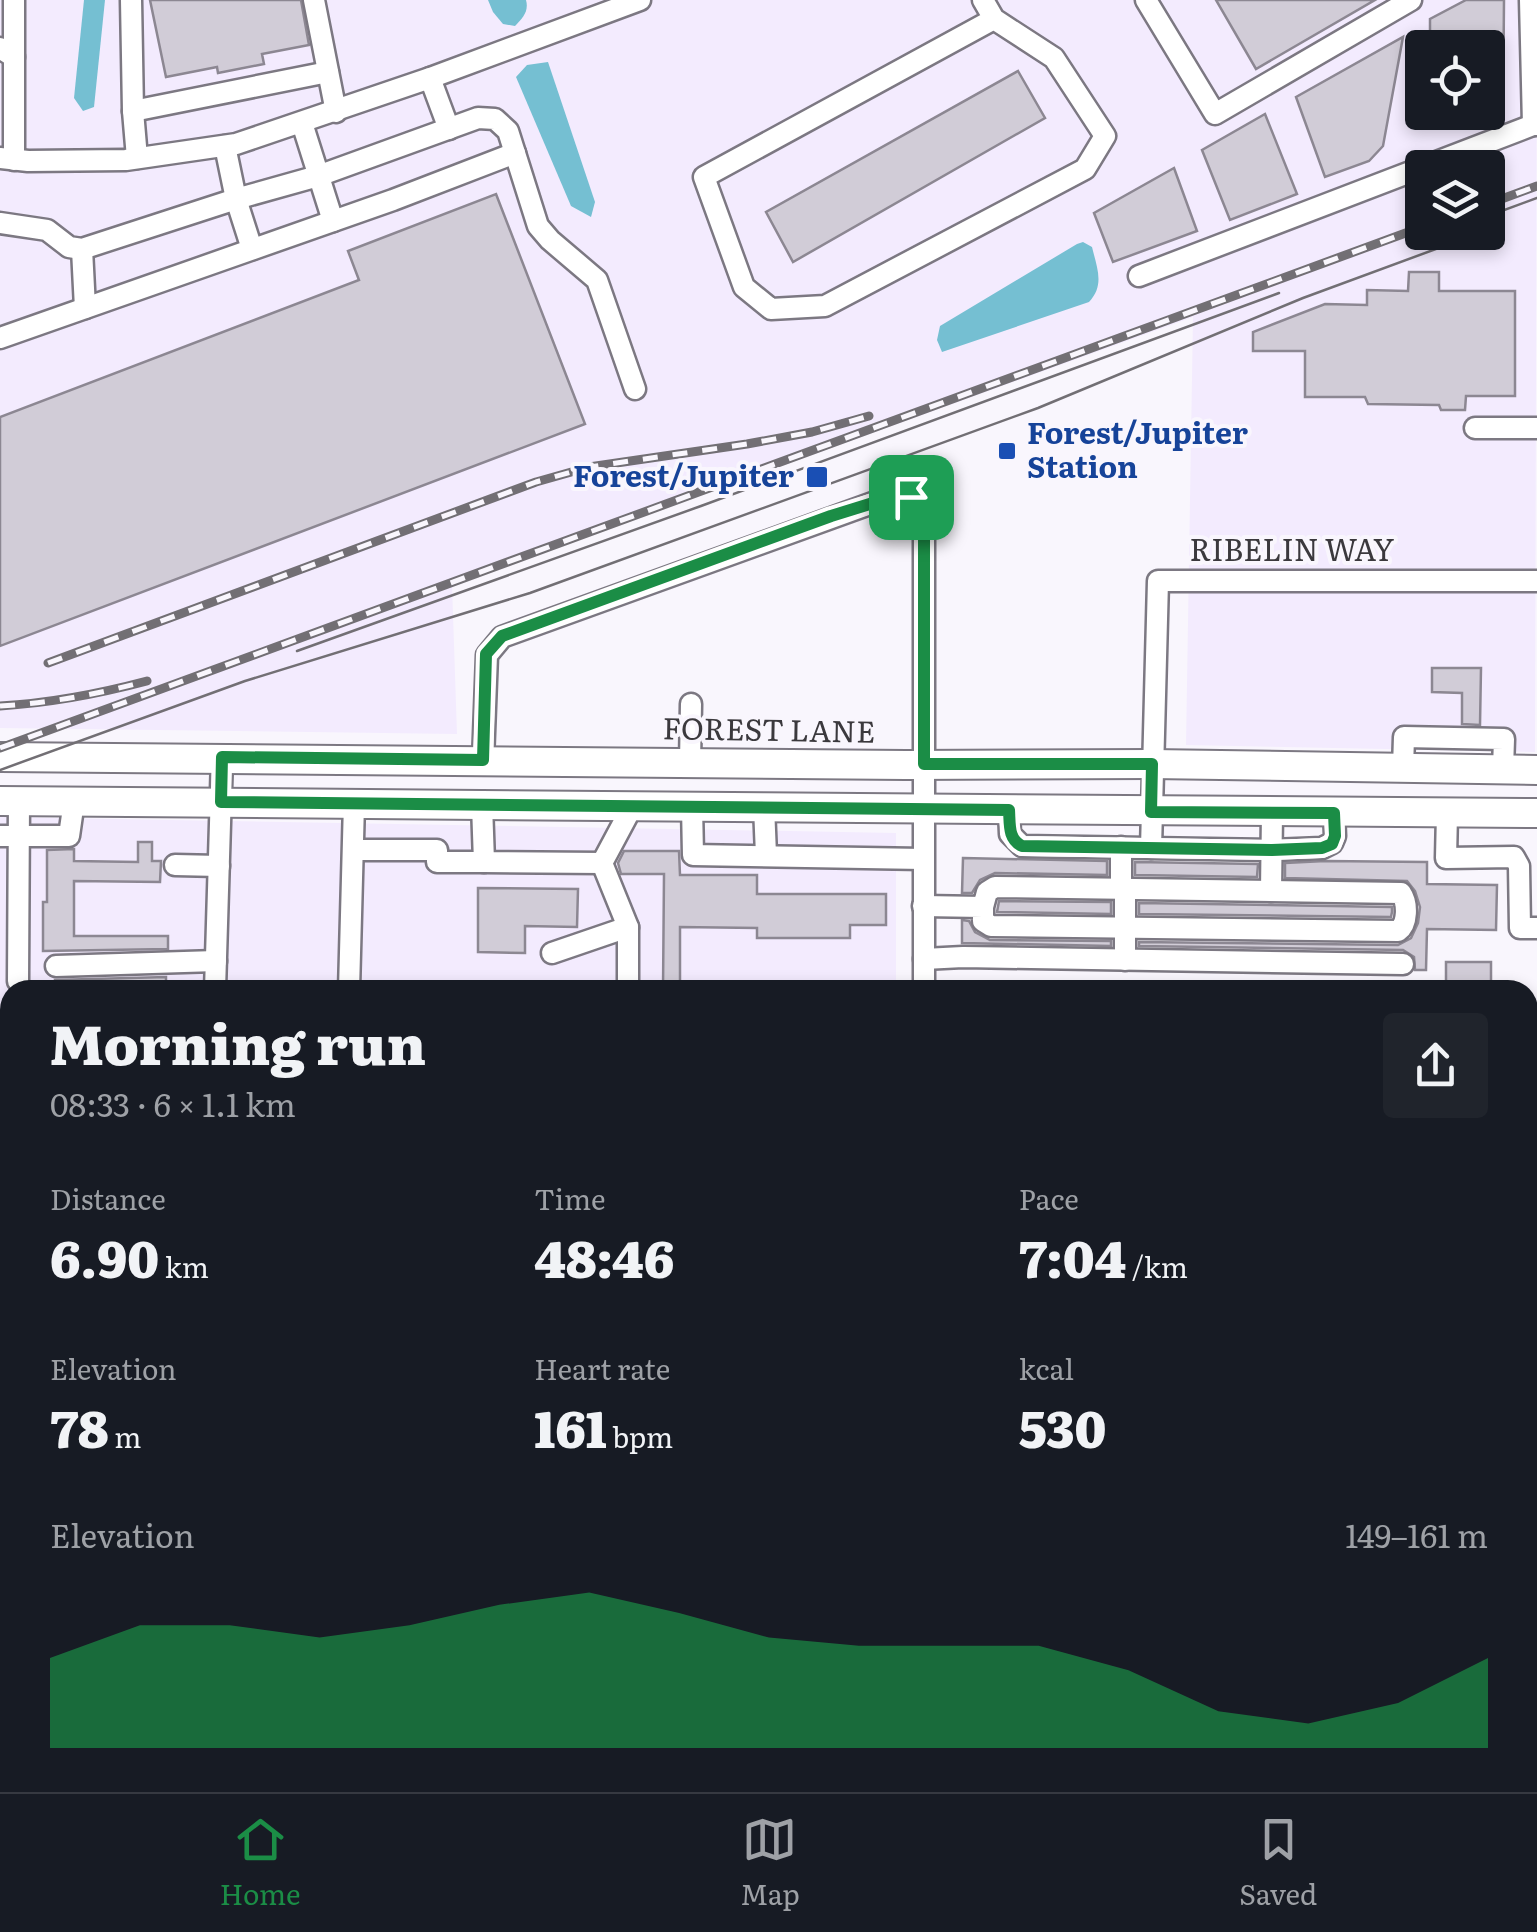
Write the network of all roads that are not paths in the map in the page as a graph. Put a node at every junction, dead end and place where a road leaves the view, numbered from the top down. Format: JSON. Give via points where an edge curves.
{"nodes":[{"id":1,"x":14,"y":0,"type":"edge"},
{"id":2,"x":131,"y":0,"type":"edge"},
{"id":3,"x":314,"y":0,"type":"edge"},
{"id":4,"x":983,"y":0,"type":"edge"},
{"id":5,"x":1146,"y":0,"type":"edge"},
{"id":6,"x":1411,"y":0,"type":"edge"},
{"id":7,"x":1530,"y":0,"type":"edge"},
{"id":8,"x":630,"y":2,"type":"edge"},
{"id":9,"x":994,"y":19,"type":"junction"},
{"id":10,"x":7,"y":53,"type":"edge"},
{"id":11,"x":328,"y":72,"type":"junction"},
{"id":12,"x":430,"y":78,"type":"junction"},
{"id":13,"x":7,"y":96,"type":"edge"},
{"id":14,"x":133,"y":111,"type":"junction"},
{"id":15,"x":336,"y":112,"type":"junction"},
{"id":16,"x":302,"y":123,"type":"junction"},
{"id":17,"x":1535,"y":125,"type":"edge"},
{"id":18,"x":449,"y":129,"type":"junction"},
{"id":19,"x":225,"y":146,"type":"junction"},
{"id":20,"x":516,"y":153,"type":"junction"},
{"id":21,"x":137,"y":158,"type":"junction"},
{"id":22,"x":7,"y":159,"type":"edge"},
{"id":23,"x":318,"y":176,"type":"junction"},
{"id":24,"x":236,"y":199,"type":"junction"},
{"id":25,"x":333,"y":221,"type":"junction"},
{"id":26,"x":0,"y":223,"type":"edge"},
{"id":27,"x":252,"y":249,"type":"junction"},
{"id":28,"x":82,"y":250,"type":"junction"},
{"id":29,"x":1138,"y":276,"type":"dead end"},
{"id":30,"x":85,"y":308,"type":"junction"},
{"id":31,"x":0,"y":338,"type":"edge"},
{"id":32,"x":635,"y":389,"type":"dead end"},
{"id":33,"x":1475,"y":428,"type":"dead end"},
{"id":34,"x":1537,"y":428,"type":"edge"},
{"id":35,"x":1537,"y":581,"type":"edge"},
{"id":36,"x":690,"y":704,"type":"dead end"},
{"id":37,"x":0,"y":756,"type":"edge"},
{"id":38,"x":222,"y":757,"type":"junction"},
{"id":39,"x":483,"y":760,"type":"junction"},
{"id":40,"x":690,"y":763,"type":"junction"},
{"id":41,"x":924,"y":764,"type":"junction"},
{"id":42,"x":1152,"y":764,"type":"junction"},
{"id":43,"x":1537,"y":770,"type":"edge"},
{"id":44,"x":10,"y":801,"type":"edge"},
{"id":45,"x":74,"y":801,"type":"junction"},
{"id":46,"x":221,"y":802,"type":"junction"},
{"id":47,"x":354,"y":803,"type":"junction"},
{"id":48,"x":482,"y":804,"type":"junction"},
{"id":49,"x":633,"y":805,"type":"junction"},
{"id":50,"x":692,"y":806,"type":"junction"},
{"id":51,"x":764,"y":806,"type":"junction"},
{"id":52,"x":923,"y":810,"type":"junction"},
{"id":53,"x":1009,"y":810,"type":"junction"},
{"id":54,"x":1151,"y":812,"type":"junction"},
{"id":55,"x":1272,"y":813,"type":"junction"},
{"id":56,"x":1334,"y":813,"type":"junction"},
{"id":57,"x":1447,"y":813,"type":"junction"},
{"id":58,"x":1537,"y":814,"type":"edge"},
{"id":59,"x":9,"y":836,"type":"edge"},
{"id":60,"x":1121,"y":848,"type":"junction"},
{"id":61,"x":1151,"y":848,"type":"junction"},
{"id":62,"x":354,"y":850,"type":"junction"},
{"id":63,"x":1272,"y":850,"type":"junction"},
{"id":64,"x":766,"y":855,"type":"junction"},
{"id":65,"x":923,"y":859,"type":"junction"},
{"id":66,"x":484,"y":862,"type":"junction"},
{"id":67,"x":602,"y":863,"type":"junction"},
{"id":68,"x":175,"y":865,"type":"dead end"},
{"id":69,"x":219,"y":866,"type":"junction"},
{"id":70,"x":1123,"y":889,"type":"junction"},
{"id":71,"x":1271,"y":891,"type":"junction"},
{"id":72,"x":923,"y":906,"type":"junction"},
{"id":73,"x":983,"y":907,"type":"junction"},
{"id":74,"x":628,"y":927,"type":"junction"},
{"id":75,"x":1125,"y":928,"type":"junction"},
{"id":76,"x":1537,"y":928,"type":"edge"},
{"id":77,"x":552,"y":954,"type":"dead end"},
{"id":78,"x":924,"y":959,"type":"junction"},
{"id":79,"x":1125,"y":960,"type":"junction"},
{"id":80,"x":216,"y":962,"type":"junction"},
{"id":81,"x":1403,"y":964,"type":"dead end"},
{"id":82,"x":56,"y":966,"type":"dead end"},
{"id":83,"x":18,"y":980,"type":"edge"},
{"id":84,"x":215,"y":980,"type":"edge"},
{"id":85,"x":350,"y":980,"type":"edge"},
{"id":86,"x":628,"y":980,"type":"edge"},
{"id":87,"x":924,"y":980,"type":"edge"}],
"edges":[{"from":1,"to":10,"type":"street"},
{"from":2,"to":14,"type":"street"},
{"from":3,"to":11,"type":"street"},
{"from":4,"to":9,"type":"street"},
{"from":5,"to":6,"type":"street","via":[[1215,114]]},
{"from":7,"to":17,"type":"street"},
{"from":8,"to":12,"type":"street"},
{"from":9,"to":9,"type":"street","via":[[704,177],[744,288],[771,309],[825,306],[1085,168],[1104,136],[1054,58]]},
{"from":10,"to":13,"type":"street"},
{"from":11,"to":14,"type":"street"},
{"from":11,"to":15,"type":"street"},
{"from":12,"to":15,"type":"street"},
{"from":12,"to":18,"type":"street"},
{"from":13,"to":22,"type":"street"},
{"from":14,"to":21,"type":"street"},
{"from":15,"to":16,"type":"street"},
{"from":16,"to":19,"type":"street"},
{"from":16,"to":23,"type":"street"},
{"from":17,"to":29,"type":"street"},
{"from":18,"to":20,"type":"street","via":[[495,119]]},
{"from":18,"to":23,"type":"street"},
{"from":19,"to":21,"type":"street"},
{"from":19,"to":24,"type":"street"},
{"from":20,"to":25,"type":"street"},
{"from":20,"to":32,"type":"street","via":[[538,226],[597,280]]},
{"from":21,"to":22,"type":"street"},
{"from":23,"to":24,"type":"street"},
{"from":23,"to":25,"type":"street"},
{"from":24,"to":27,"type":"street"},
{"from":24,"to":28,"type":"street"},
{"from":25,"to":27,"type":"street"},
{"from":26,"to":28,"type":"street","via":[[47,230]]},
{"from":27,"to":30,"type":"street"},
{"from":28,"to":30,"type":"street"},
{"from":30,"to":31,"type":"street"},
{"from":33,"to":34,"type":"street"},
{"from":35,"to":42,"type":"street","name":"RIBELIN WAY","via":[[1158,581]]},
{"from":36,"to":40,"type":"street"},
{"from":37,"to":38,"type":"main road","name":"FOREST LANE"},
{"from":38,"to":39,"type":"main road","name":"FOREST LANE"},
{"from":38,"to":46,"type":"street"},
{"from":39,"to":40,"type":"main road","name":"FOREST LANE"},
{"from":39,"to":41,"type":"street","via":[[486,654],[502,636],[892,496],[911,497],[924,509]]},
{"from":39,"to":48,"type":"main road"},
{"from":40,"to":41,"type":"main road","name":"FOREST LANE"},
{"from":40,"to":50,"type":"main road"},
{"from":41,"to":42,"type":"main road","name":"FOREST LANE"},
{"from":41,"to":52,"type":"street"},
{"from":42,"to":43,"type":"main road","name":"FOREST LANE"},
{"from":42,"to":54,"type":"street","name":"RIBELIN WAY"},
{"from":44,"to":45,"type":"main road"},
{"from":44,"to":59,"type":"street"},
{"from":45,"to":46,"type":"main road"},
{"from":45,"to":59,"type":"street","via":[[69,836]]},
{"from":46,"to":47,"type":"main road"},
{"from":46,"to":69,"type":"street"},
{"from":47,"to":48,"type":"main road"},
{"from":47,"to":62,"type":"street"},
{"from":48,"to":49,"type":"main road"},
{"from":48,"to":66,"type":"street"},
{"from":49,"to":50,"type":"main road"},
{"from":49,"to":67,"type":"street"},
{"from":50,"to":51,"type":"main road"},
{"from":50,"to":64,"type":"street","via":[[692,854]]},
{"from":51,"to":52,"type":"main road"},
{"from":51,"to":64,"type":"street"},
{"from":52,"to":53,"type":"main road"},
{"from":52,"to":65,"type":"street"},
{"from":53,"to":54,"type":"main road"},
{"from":53,"to":60,"type":"street","via":[[1010,834],[1022,846]]},
{"from":54,"to":55,"type":"main road"},
{"from":54,"to":61,"type":"street","name":"RIBELIN WAY"},
{"from":55,"to":56,"type":"main road"},
{"from":55,"to":63,"type":"street"},
{"from":56,"to":57,"type":"main road"},
{"from":56,"to":63,"type":"street","via":[[1332,844]]},
{"from":57,"to":58,"type":"main road"},
{"from":57,"to":76,"type":"street","via":[[1446,858],[1514,857],[1520,866],[1520,928]]},
{"from":59,"to":83,"type":"street"},
{"from":60,"to":61,"type":"street"},
{"from":60,"to":70,"type":"street"},
{"from":61,"to":63,"type":"street"},
{"from":62,"to":66,"type":"street","via":[[437,850],[437,862]]},
{"from":62,"to":85,"type":"street"},
{"from":63,"to":71,"type":"street"},
{"from":64,"to":65,"type":"street"},
{"from":65,"to":72,"type":"street"},
{"from":66,"to":67,"type":"street"},
{"from":67,"to":74,"type":"street"},
{"from":68,"to":69,"type":"street"},
{"from":69,"to":80,"type":"street"},
{"from":70,"to":71,"type":"street"},
{"from":70,"to":73,"type":"street","via":[[996,888],[987,892]]},
{"from":70,"to":75,"type":"street"},
{"from":71,"to":75,"type":"street","via":[[1401,893],[1404,926]]},
{"from":72,"to":73,"type":"street"},
{"from":72,"to":78,"type":"street"},
{"from":73,"to":75,"type":"street","via":[[983,921],[992,926]]},
{"from":74,"to":77,"type":"street"},
{"from":74,"to":86,"type":"street"},
{"from":75,"to":79,"type":"street"},
{"from":78,"to":79,"type":"street"},
{"from":78,"to":87,"type":"street"},
{"from":79,"to":81,"type":"street"},
{"from":80,"to":82,"type":"street"},
{"from":80,"to":84,"type":"street"}]}
